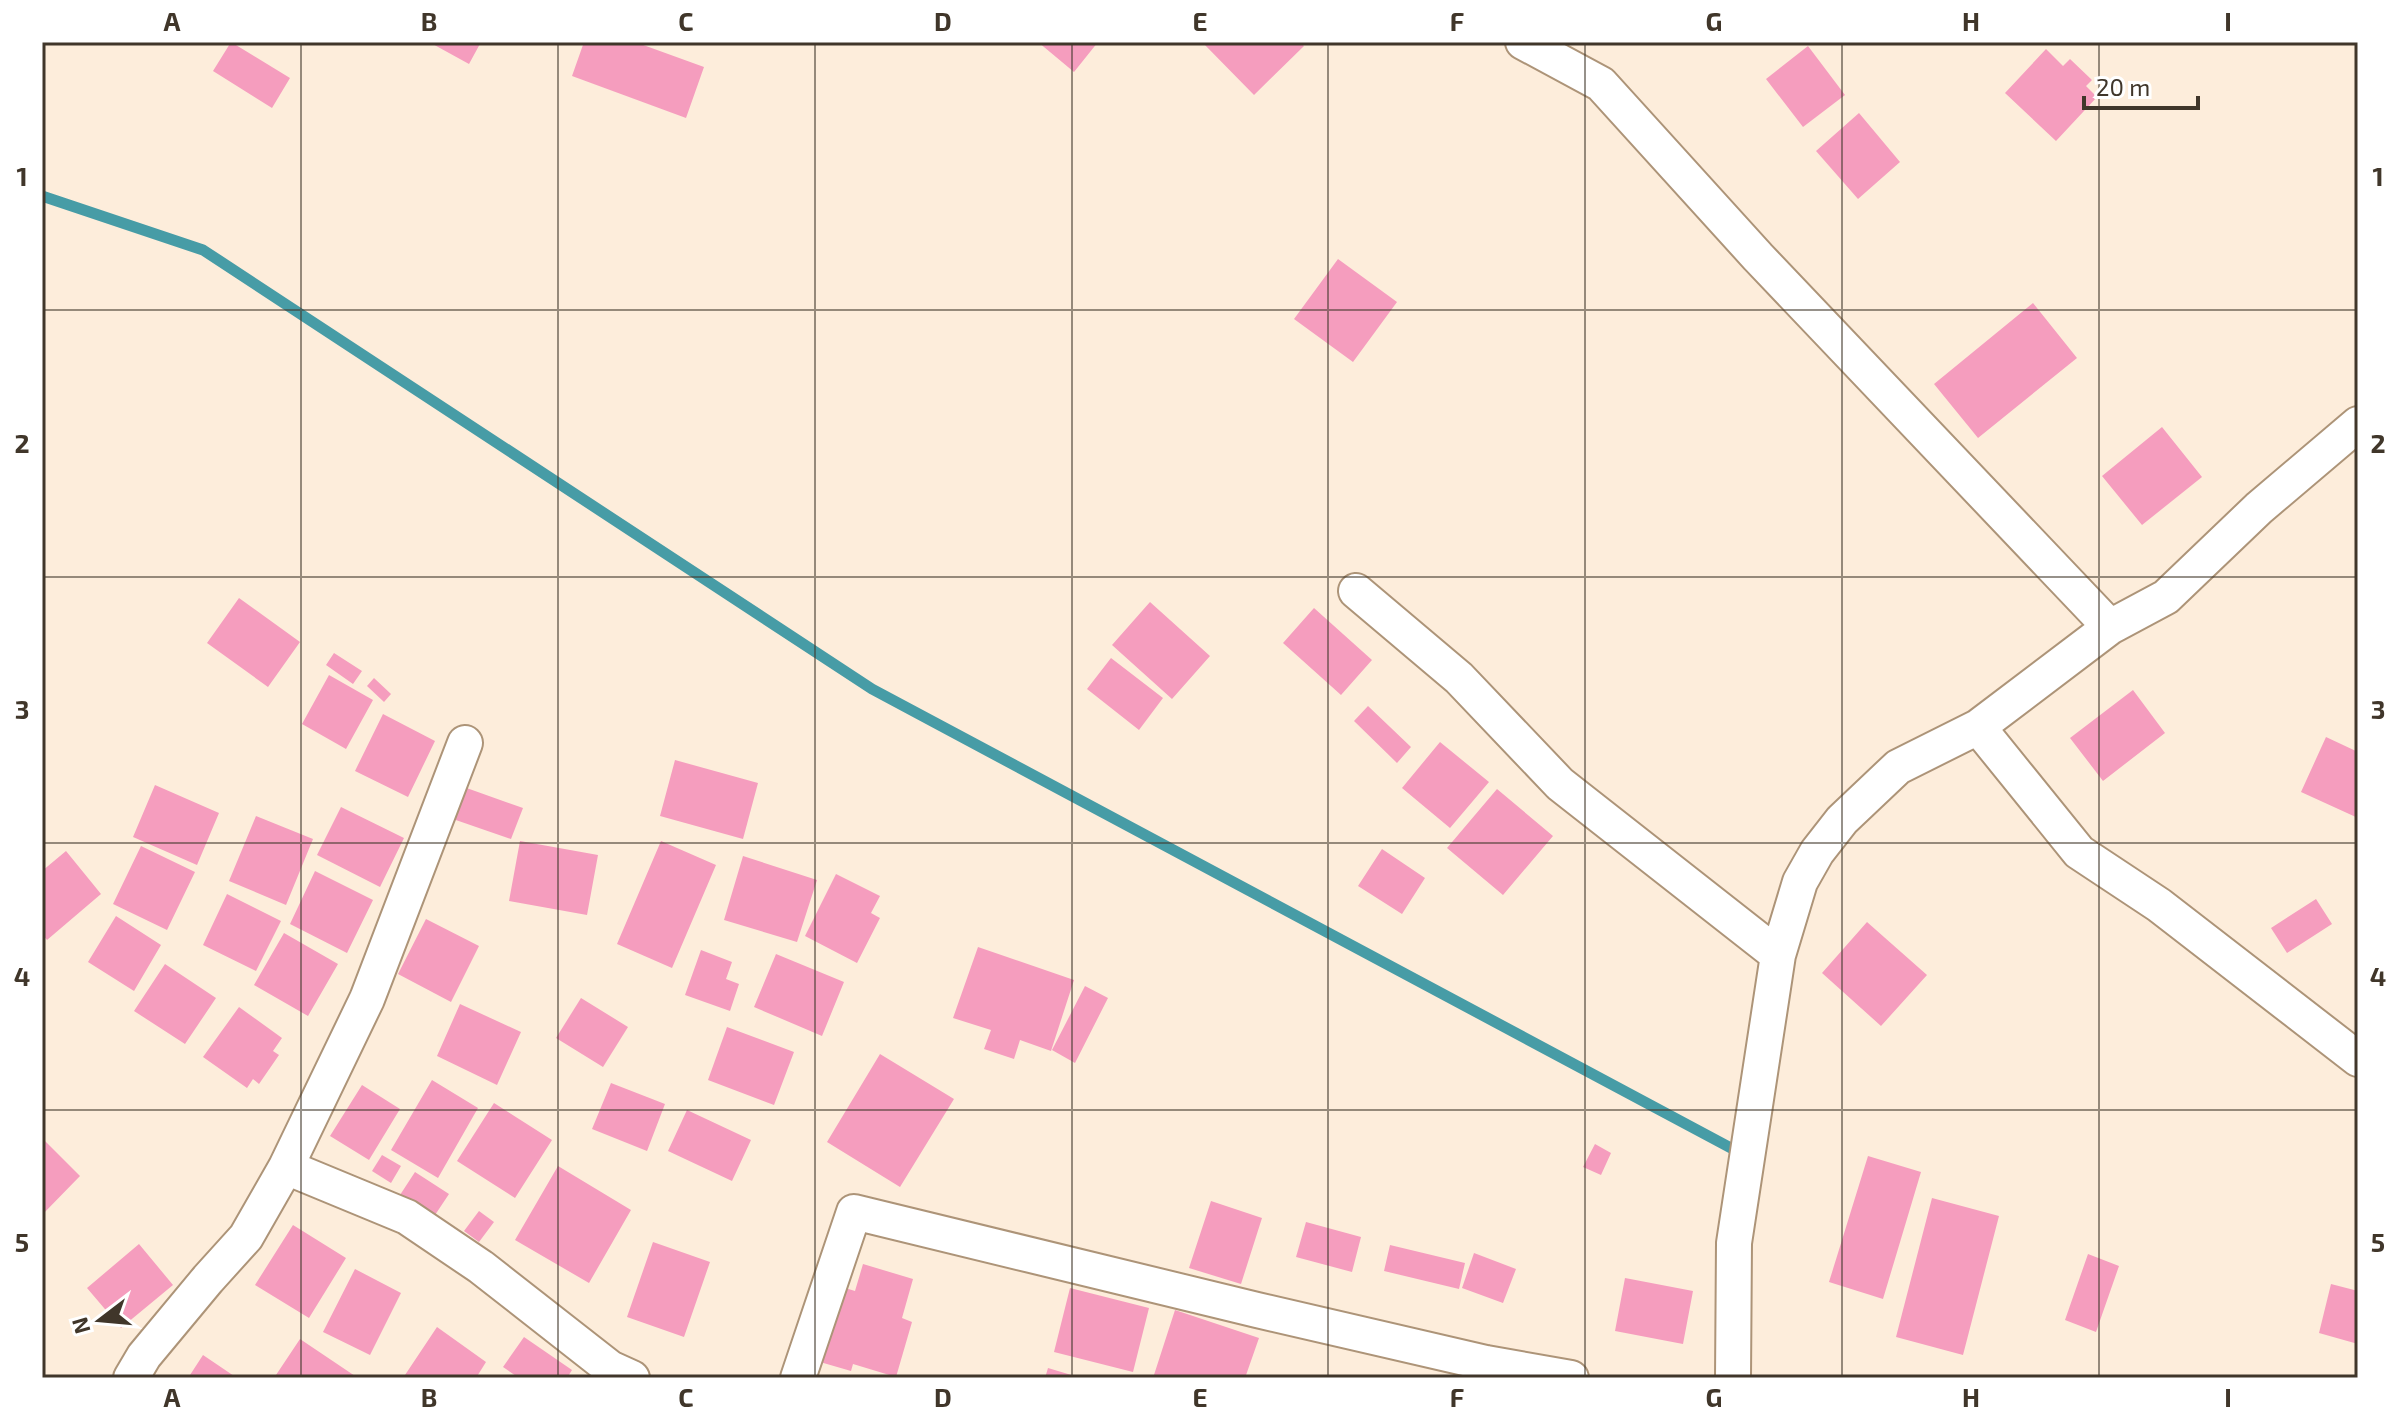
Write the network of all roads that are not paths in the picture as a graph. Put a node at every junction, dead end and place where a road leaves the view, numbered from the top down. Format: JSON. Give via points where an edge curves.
{"nodes":[{"id":1,"x":1523,"y":42,"type":"edge"},
{"id":2,"x":2358,"y":424,"type":"edge"},
{"id":3,"x":1356,"y":591,"type":"dead end"},
{"id":4,"x":2110,"y":627,"type":"junction"},
{"id":5,"x":1978,"y":727,"type":"junction"},
{"id":6,"x":465,"y":743,"type":"dead end"},
{"id":7,"x":1778,"y":955,"type":"junction"},
{"id":8,"x":2358,"y":1059,"type":"edge"},
{"id":9,"x":286,"y":1167,"type":"junction"},
{"id":10,"x":131,"y":1378,"type":"edge"},
{"id":11,"x":632,"y":1378,"type":"edge"},
{"id":12,"x":798,"y":1378,"type":"edge"},
{"id":13,"x":1571,"y":1378,"type":"edge"},
{"id":14,"x":1733,"y":1378,"type":"edge"}],
"edges":[{"from":1,"to":4,"type":"street","via":[[1601,84]]},
{"from":2,"to":4,"type":"street","via":[[2166,597]]},
{"from":3,"to":7,"type":"street","via":[[1459,678],[1560,784]]},
{"from":4,"to":5,"type":"street"},
{"from":5,"to":7,"type":"street","via":[[1898,767],[1842,820],[1800,882]]},
{"from":5,"to":8,"type":"street","via":[[2079,852],[2159,905]]},
{"from":6,"to":9,"type":"street","via":[[367,999]]},
{"from":7,"to":14,"type":"street","via":[[1734,1243]]},
{"from":9,"to":10,"type":"street","via":[[246,1237]]},
{"from":9,"to":11,"type":"street","via":[[407,1217],[481,1267],[610,1368]]},
{"from":12,"to":13,"type":"street","via":[[854,1212],[1257,1310]]}]}
